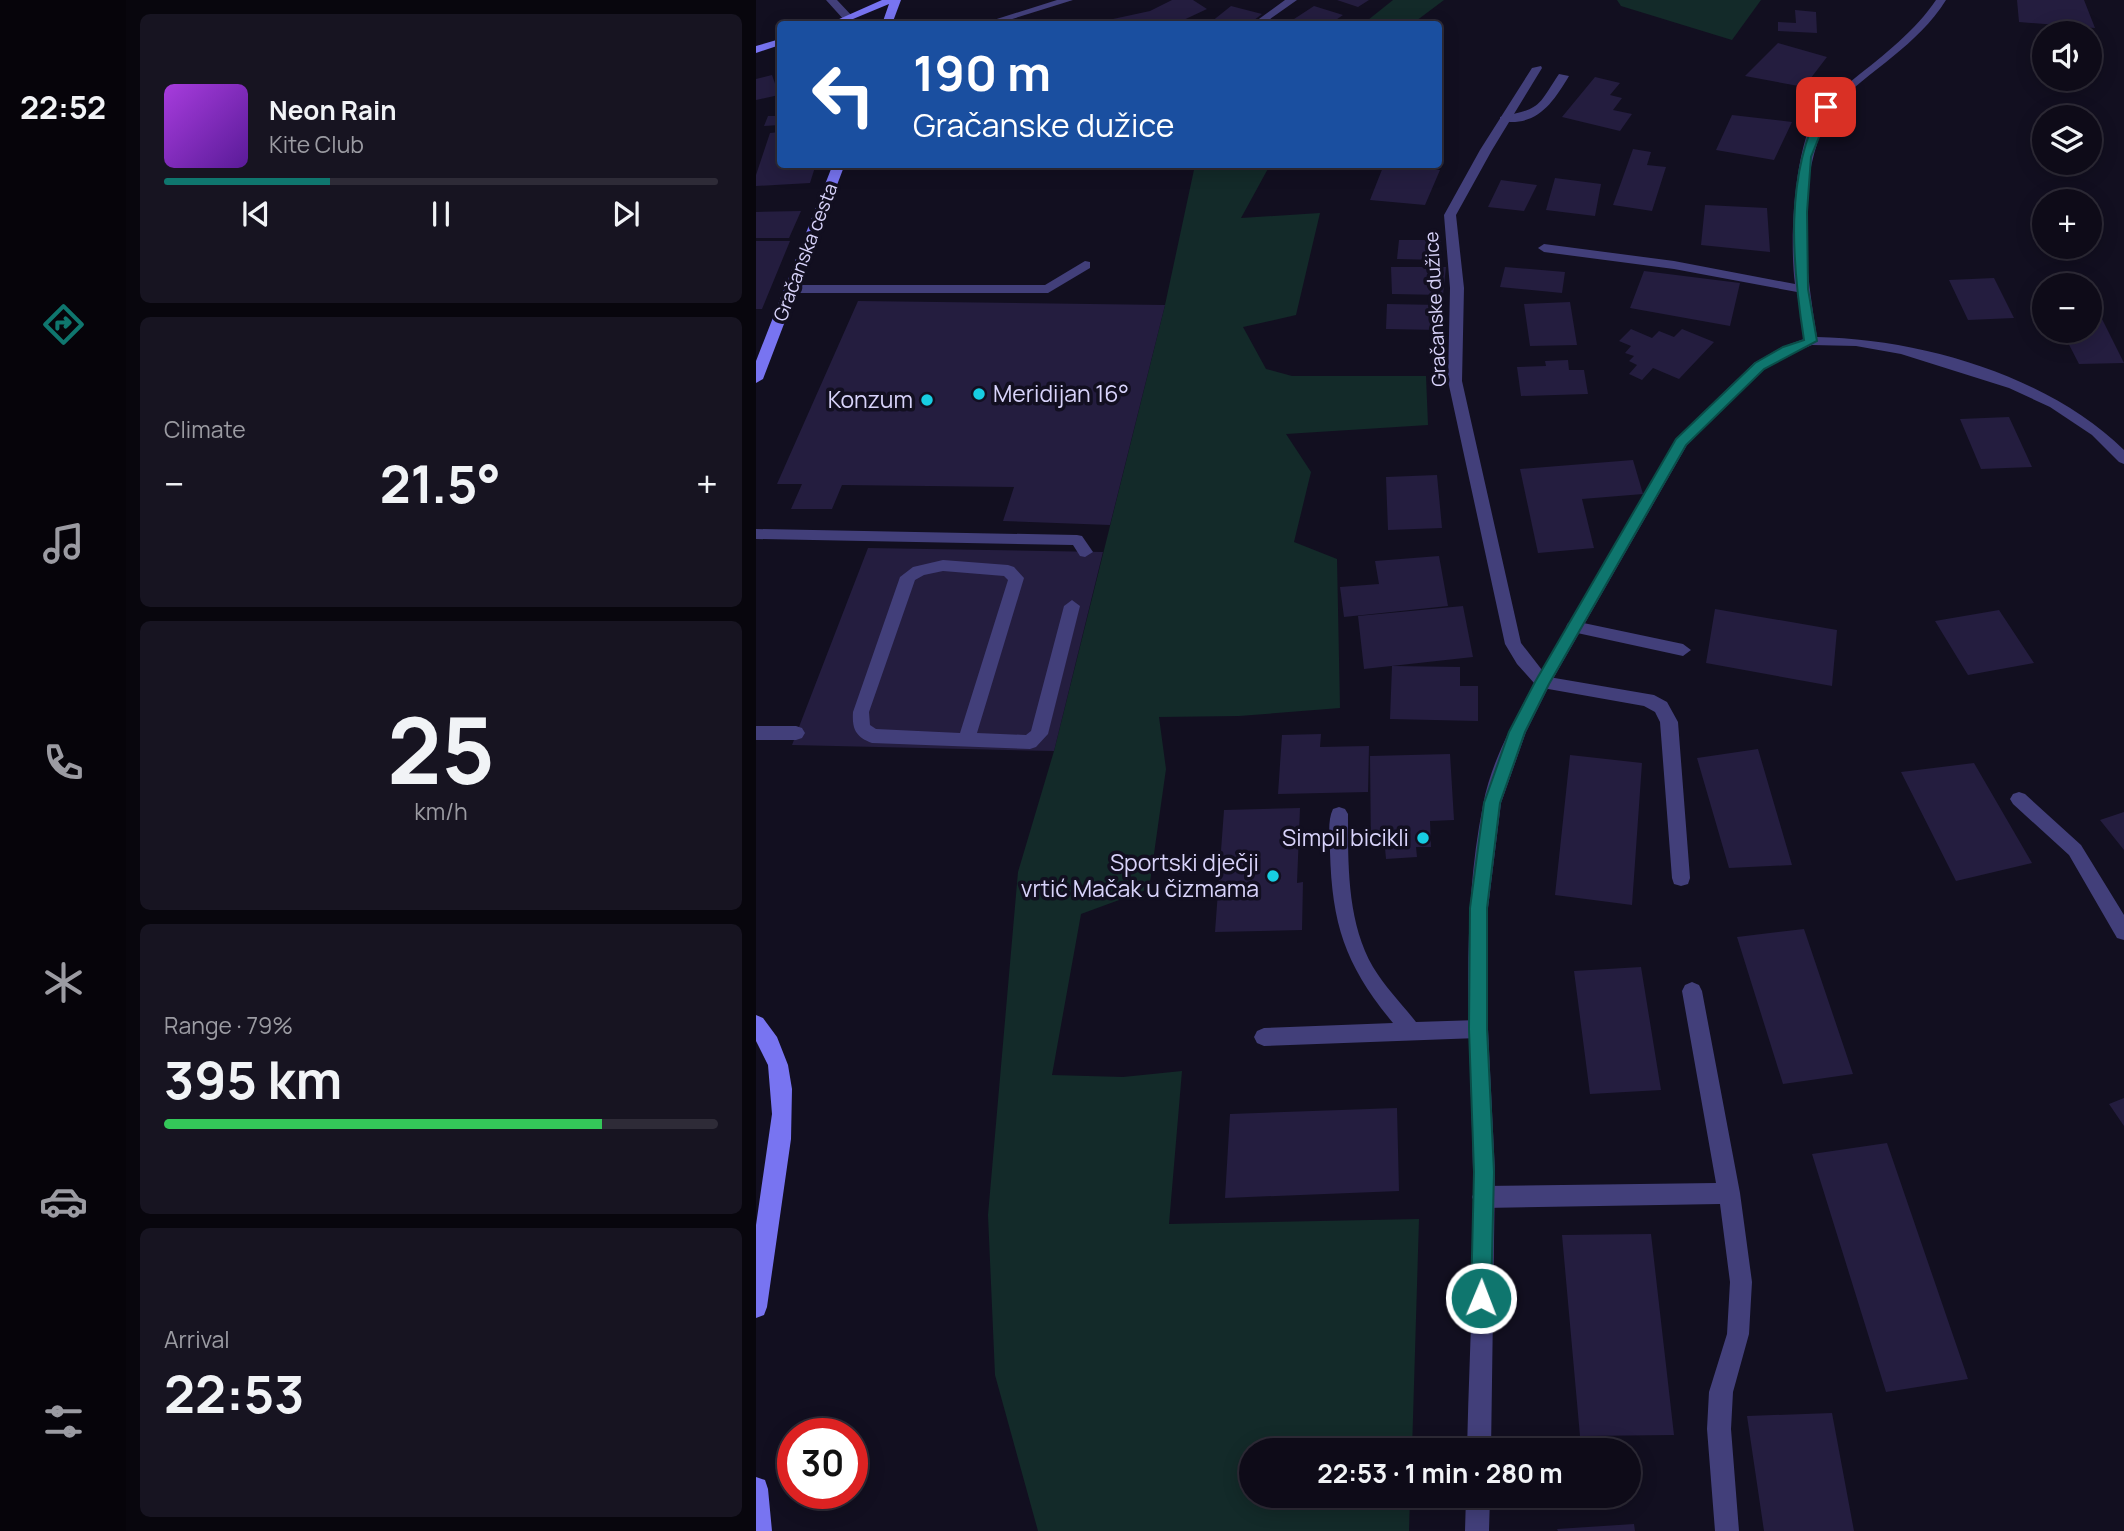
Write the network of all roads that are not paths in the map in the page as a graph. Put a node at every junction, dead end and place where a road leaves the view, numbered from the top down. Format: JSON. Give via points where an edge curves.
{"nodes":[{"id":1,"x":831,"y":0,"type":"edge"},
{"id":2,"x":894,"y":0,"type":"edge"},
{"id":3,"x":1068,"y":0,"type":"edge"},
{"id":4,"x":1292,"y":0,"type":"edge"},
{"id":5,"x":1941,"y":0,"type":"edge"},
{"id":6,"x":849,"y":19,"type":"junction"},
{"id":7,"x":843,"y":21,"type":"edge"},
{"id":8,"x":888,"y":21,"type":"edge"},
{"id":9,"x":996,"y":21,"type":"edge"},
{"id":10,"x":1261,"y":21,"type":"edge"},
{"id":11,"x":777,"y":43,"type":"edge"},
{"id":12,"x":756,"y":50,"type":"edge"},
{"id":13,"x":777,"y":56,"type":"edge"},
{"id":14,"x":756,"y":58,"type":"edge"},
{"id":15,"x":1537,"y":68,"type":"dead end"},
{"id":16,"x":1563,"y":76,"type":"dead end"},
{"id":17,"x":1504,"y":119,"type":"junction"},
{"id":18,"x":837,"y":168,"type":"edge"},
{"id":19,"x":1544,"y":248,"type":"dead end"},
{"id":20,"x":1085,"y":265,"type":"dead end"},
{"id":21,"x":792,"y":289,"type":"junction"},
{"id":22,"x":1802,"y":289,"type":"junction"},
{"id":23,"x":1811,"y":341,"type":"junction"},
{"id":24,"x":756,"y":379,"type":"edge"},
{"id":25,"x":2124,"y":459,"type":"edge"},
{"id":26,"x":756,"y":534,"type":"edge"},
{"id":27,"x":1085,"y":552,"type":"dead end"},
{"id":28,"x":1072,"y":606,"type":"dead end"},
{"id":29,"x":1574,"y":627,"type":"junction"},
{"id":30,"x":1683,"y":650,"type":"dead end"},
{"id":31,"x":1543,"y":682,"type":"junction"},
{"id":32,"x":756,"y":733,"type":"edge"},
{"id":33,"x":796,"y":733,"type":"dead end"},
{"id":34,"x":966,"y":740,"type":"junction"},
{"id":35,"x":2019,"y":799,"type":"dead end"},
{"id":36,"x":1339,"y":814,"type":"dead end"},
{"id":37,"x":1681,"y":878,"type":"dead end"},
{"id":38,"x":2124,"y":932,"type":"edge"},
{"id":39,"x":1692,"y":991,"type":"dead end"},
{"id":40,"x":756,"y":1024,"type":"edge"},
{"id":41,"x":1478,"y":1029,"type":"junction"},
{"id":42,"x":1410,"y":1030,"type":"junction"},
{"id":43,"x":1264,"y":1037,"type":"dead end"},
{"id":44,"x":1729,"y":1193,"type":"junction"},
{"id":45,"x":1483,"y":1197,"type":"junction"},
{"id":46,"x":756,"y":1307,"type":"edge"},
{"id":47,"x":1479,"y":1438,"type":"edge"},
{"id":48,"x":756,"y":1489,"type":"edge"},
{"id":49,"x":1478,"y":1508,"type":"edge"},
{"id":50,"x":760,"y":1531,"type":"edge"},
{"id":51,"x":1477,"y":1531,"type":"edge"},
{"id":52,"x":1727,"y":1531,"type":"edge"}],
"edges":[{"from":1,"to":6,"type":"street"},
{"from":2,"to":6,"type":"main road"},
{"from":2,"to":8,"type":"main road"},
{"from":3,"to":9,"type":"street"},
{"from":4,"to":10,"type":"street"},
{"from":5,"to":22,"type":"street","via":[[1881,63],[1826,107],[1805,157]]},
{"from":6,"to":7,"type":"main road"},
{"from":11,"to":12,"type":"main road"},
{"from":13,"to":14,"type":"main road"},
{"from":15,"to":17,"type":"street","name":"Gračanske dužice"},
{"from":16,"to":17,"type":"street","via":[[1538,114]]},
{"from":17,"to":31,"type":"street","name":"Gračanske dužice","via":[[1450,215],[1457,288],[1455,381],[1511,637],[1522,660]]},
{"from":18,"to":21,"type":"main road","name":"Gračanska cesta"},
{"from":19,"to":22,"type":"street","via":[[1717,270]]},
{"from":20,"to":21,"type":"street","via":[[1048,289]]},
{"from":21,"to":24,"type":"main road","name":"Gračanska cesta"},
{"from":22,"to":23,"type":"street"},
{"from":23,"to":25,"type":"street","via":[[1902,350],[2014,385],[2055,404],[2097,432]]},
{"from":23,"to":29,"type":"street","via":[[1759,366],[1681,442]]},
{"from":26,"to":27,"type":"street","via":[[1077,540]]},
{"from":28,"to":34,"type":"street","via":[[1039,734],[1030,743]]},
{"from":29,"to":30,"type":"street"},
{"from":29,"to":31,"type":"street"},
{"from":31,"to":37,"type":"street","via":[[1648,700],[1661,707],[1669,722]]},
{"from":31,"to":41,"type":"street","via":[[1517,732],[1492,803],[1479,908]]},
{"from":32,"to":33,"type":"street"},
{"from":34,"to":34,"type":"street","via":[[872,736],[861,728],[861,712],[908,577],[932,566],[1008,571],[1016,578]]},
{"from":35,"to":38,"type":"street","via":[[2075,850]]},
{"from":36,"to":42,"type":"street","via":[[1339,870],[1349,931],[1364,970]]},
{"from":39,"to":44,"type":"street"},
{"from":40,"to":46,"type":"main road","via":[[767,1035],[779,1075],[782,1122]]},
{"from":41,"to":42,"type":"street"},
{"from":41,"to":45,"type":"street"},
{"from":42,"to":43,"type":"street"},
{"from":44,"to":45,"type":"street"},
{"from":44,"to":52,"type":"street","via":[[1741,1282],[1738,1334],[1721,1392],[1719,1429]]},
{"from":45,"to":47,"type":"street"},
{"from":48,"to":50,"type":"main road"},
{"from":49,"to":51,"type":"street"}]}
